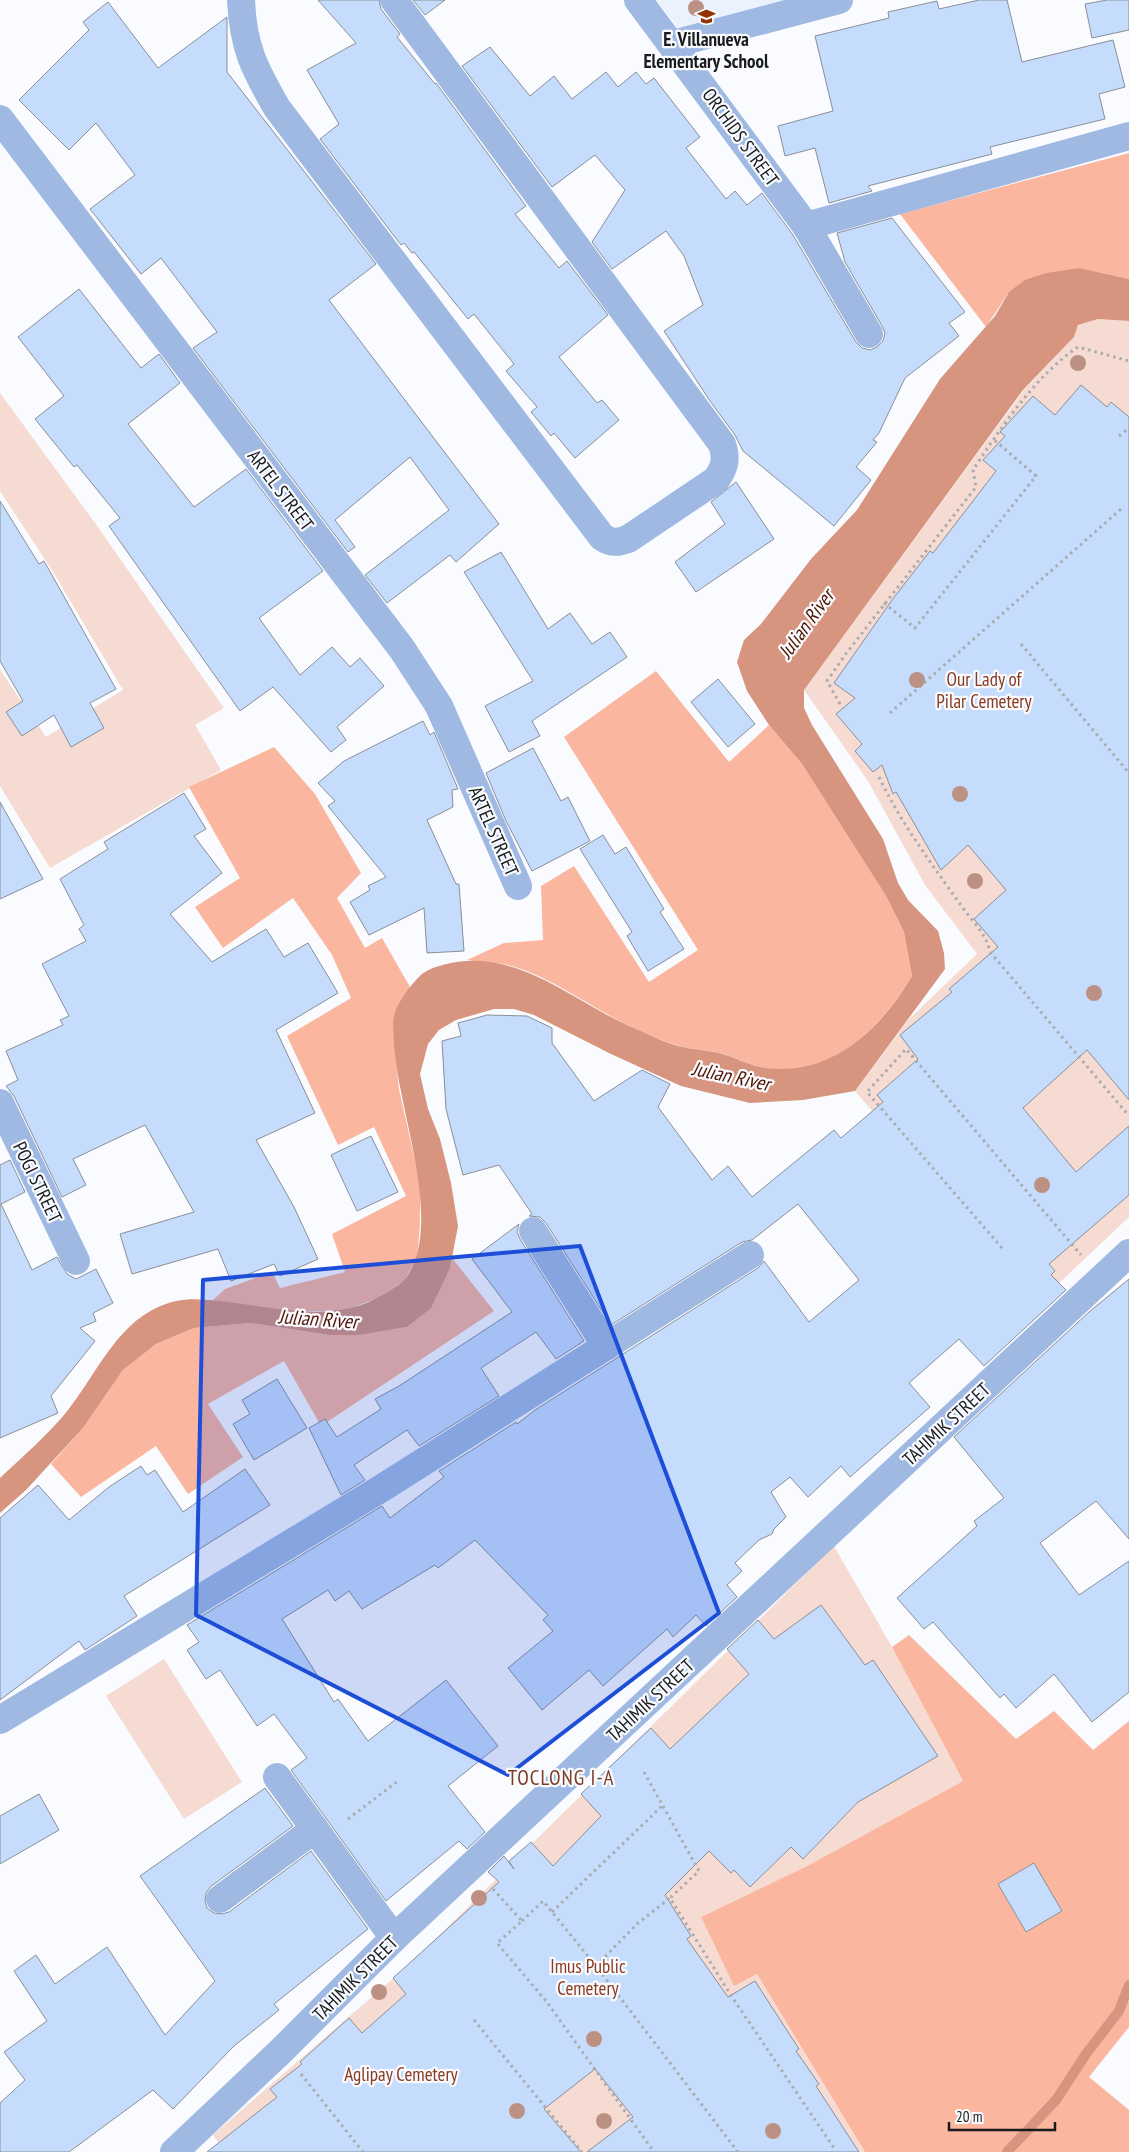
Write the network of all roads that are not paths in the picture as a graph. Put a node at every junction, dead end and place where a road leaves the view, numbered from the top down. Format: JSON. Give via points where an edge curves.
{"nodes":[{"id":1,"x":241,"y":0,"type":"edge"},
{"id":2,"x":394,"y":0,"type":"edge"},
{"id":3,"x":638,"y":0,"type":"edge"},
{"id":4,"x":839,"y":0,"type":"edge"},
{"id":5,"x":673,"y":44,"type":"junction"},
{"id":6,"x":0,"y":119,"type":"edge"},
{"id":7,"x":1129,"y":136,"type":"edge"},
{"id":8,"x":806,"y":226,"type":"junction"},
{"id":9,"x":869,"y":334,"type":"dead end"},
{"id":10,"x":518,"y":886,"type":"dead end"},
{"id":11,"x":0,"y":1103,"type":"edge"},
{"id":12,"x":533,"y":1231,"type":"dead end"},
{"id":13,"x":1129,"y":1253,"type":"edge"},
{"id":14,"x":750,"y":1255,"type":"dead end"},
{"id":15,"x":76,"y":1261,"type":"dead end"},
{"id":16,"x":606,"y":1346,"type":"junction"},
{"id":17,"x":0,"y":1720,"type":"edge"},
{"id":18,"x":277,"y":1777,"type":"dead end"},
{"id":19,"x":318,"y":1834,"type":"junction"},
{"id":20,"x":220,"y":1899,"type":"dead end"},
{"id":21,"x":394,"y":1938,"type":"junction"},
{"id":22,"x":174,"y":2152,"type":"edge"}],
"edges":[{"from":1,"to":2,"type":"street","via":[[243,29],[251,59],[277,108],[602,537],[611,542],[628,539],[716,480],[723,470],[726,456],[722,444]]},
{"from":3,"to":5,"type":"street","name":"ORCHIDS STREET"},
{"from":4,"to":5,"type":"street"},
{"from":5,"to":8,"type":"street","name":"ORCHIDS STREET"},
{"from":6,"to":10,"type":"street","name":"ARTEL STREET","via":[[420,676],[438,706]]},
{"from":7,"to":8,"type":"street"},
{"from":8,"to":9,"type":"street","name":"ORCHIDS STREET"},
{"from":11,"to":15,"type":"street","name":"POGI STREET"},
{"from":12,"to":16,"type":"street"},
{"from":13,"to":21,"type":"street","name":"TAHIMIK STREET"},
{"from":14,"to":16,"type":"street"},
{"from":16,"to":17,"type":"street","via":[[382,1488]]},
{"from":18,"to":19,"type":"street"},
{"from":19,"to":20,"type":"street"},
{"from":19,"to":21,"type":"street"},
{"from":21,"to":22,"type":"street","name":"TAHIMIK STREET"}]}
